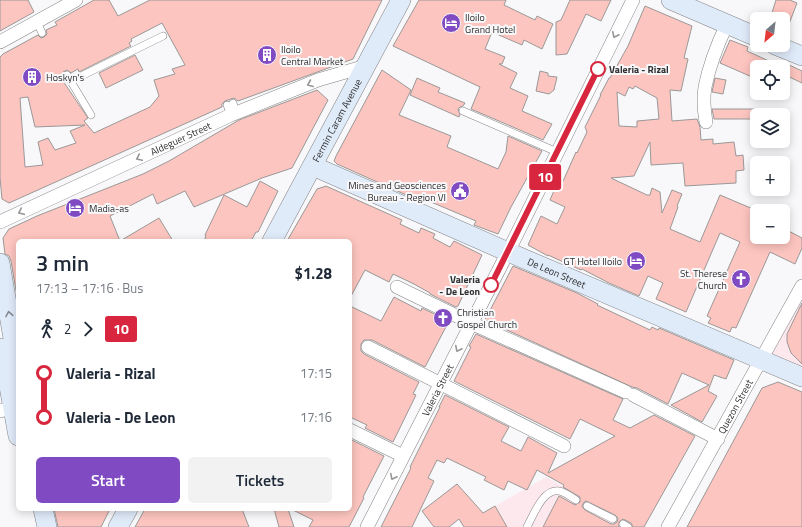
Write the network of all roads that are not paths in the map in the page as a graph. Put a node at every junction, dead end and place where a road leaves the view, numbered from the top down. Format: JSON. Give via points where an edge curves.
{"nodes":[{"id":1,"x":76,"y":0,"type":"edge"},
{"id":2,"x":401,"y":0,"type":"edge"},
{"id":3,"x":633,"y":0,"type":"edge"},
{"id":4,"x":671,"y":0,"type":"edge"},
{"id":5,"x":727,"y":24,"type":"junction"},
{"id":6,"x":750,"y":34,"type":"edge"},
{"id":7,"x":163,"y":36,"type":"dead end"},
{"id":8,"x":0,"y":42,"type":"edge"},
{"id":9,"x":790,"y":51,"type":"edge"},
{"id":10,"x":802,"y":56,"type":"edge"},
{"id":11,"x":366,"y":66,"type":"junction"},
{"id":12,"x":464,"y":111,"type":"dead end"},
{"id":13,"x":91,"y":115,"type":"dead end"},
{"id":14,"x":706,"y":122,"type":"dead end"},
{"id":15,"x":558,"y":152,"type":"junction"},
{"id":16,"x":313,"y":166,"type":"junction"},
{"id":17,"x":0,"y":222,"type":"edge"},
{"id":18,"x":273,"y":239,"type":"edge"},
{"id":19,"x":508,"y":252,"type":"junction"},
{"id":20,"x":0,"y":263,"type":"edge"},
{"id":21,"x":802,"y":286,"type":"edge"},
{"id":22,"x":397,"y":287,"type":"dead end"},
{"id":23,"x":471,"y":323,"type":"junction"},
{"id":24,"x":0,"y":338,"type":"edge"},
{"id":25,"x":368,"y":347,"type":"dead end"},
{"id":26,"x":16,"y":355,"type":"edge"},
{"id":27,"x":762,"y":359,"type":"junction"},
{"id":28,"x":802,"y":377,"type":"edge"},
{"id":29,"x":441,"y":383,"type":"junction"},
{"id":30,"x":6,"y":409,"type":"edge"},
{"id":31,"x":352,"y":431,"type":"edge"},
{"id":32,"x":16,"y":432,"type":"edge"},
{"id":33,"x":718,"y":439,"type":"junction"},
{"id":34,"x":564,"y":446,"type":"dead end"},
{"id":35,"x":403,"y":456,"type":"junction"},
{"id":36,"x":576,"y":500,"type":"dead end"},
{"id":37,"x":587,"y":506,"type":"dead end"},
{"id":38,"x":31,"y":511,"type":"edge"},
{"id":39,"x":43,"y":511,"type":"edge"},
{"id":40,"x":127,"y":511,"type":"edge"},
{"id":41,"x":613,"y":519,"type":"dead end"},
{"id":42,"x":34,"y":527,"type":"edge"},
{"id":43,"x":47,"y":527,"type":"edge"},
{"id":44,"x":118,"y":527,"type":"edge"},
{"id":45,"x":367,"y":527,"type":"edge"},
{"id":46,"x":528,"y":527,"type":"edge"},
{"id":47,"x":668,"y":527,"type":"edge"}],
"edges":[{"from":1,"to":8,"type":"street","via":[[40,27]]},
{"from":2,"to":11,"type":"street","name":"Fermin Caram Avenue"},
{"from":3,"to":15,"type":"street","name":"Valeria Street","one_way":true},
{"from":4,"to":5,"type":"street"},
{"from":5,"to":6,"type":"street"},
{"from":5,"to":14,"type":"street","via":[[705,88]]},
{"from":7,"to":13,"type":"lane","via":[[69,78]]},
{"from":9,"to":10,"type":"street"},
{"from":11,"to":16,"type":"street","name":"Fermin Caram Avenue"},
{"from":11,"to":17,"type":"street","name":"Aldeguer Street","one_way":true,"via":[[232,109]]},
{"from":12,"to":15,"type":"lane"},
{"from":15,"to":19,"type":"street","name":"Valeria Street"},
{"from":16,"to":18,"type":"street","name":"Fermin Caram Avenue"},
{"from":16,"to":19,"type":"street","name":"De Leon Street"},
{"from":19,"to":23,"type":"street","name":"Valeria Street"},
{"from":19,"to":27,"type":"street","name":"De Leon Street"},
{"from":26,"to":20,"type":"street","one_way":true},
{"from":21,"to":27,"type":"street","name":"Quezon Street","via":[[791,315]]},
{"from":22,"to":23,"type":"street"},
{"from":23,"to":29,"type":"street","name":"Valeria Street","one_way":true},
{"from":23,"to":33,"type":"street","via":[[629,394]]},
{"from":24,"to":30,"type":"street"},
{"from":25,"to":29,"type":"street"},
{"from":27,"to":28,"type":"street","name":"De Leon Street"},
{"from":27,"to":33,"type":"street","name":"Quezon Street"},
{"from":29,"to":34,"type":"street"},
{"from":29,"to":35,"type":"street","name":"Valeria Street"},
{"from":30,"to":32,"type":"street"},
{"from":31,"to":35,"type":"street"},
{"from":33,"to":47,"type":"street","name":"Quezon Street"},
{"from":35,"to":45,"type":"street","name":"Valeria Street","one_way":true},
{"from":36,"to":46,"type":"lane","via":[[559,491],[551,492],[542,499]]},
{"from":37,"to":41,"type":"lane"},
{"from":38,"to":42,"type":"street"},
{"from":39,"to":43,"type":"street"},
{"from":40,"to":44,"type":"street"}]}
